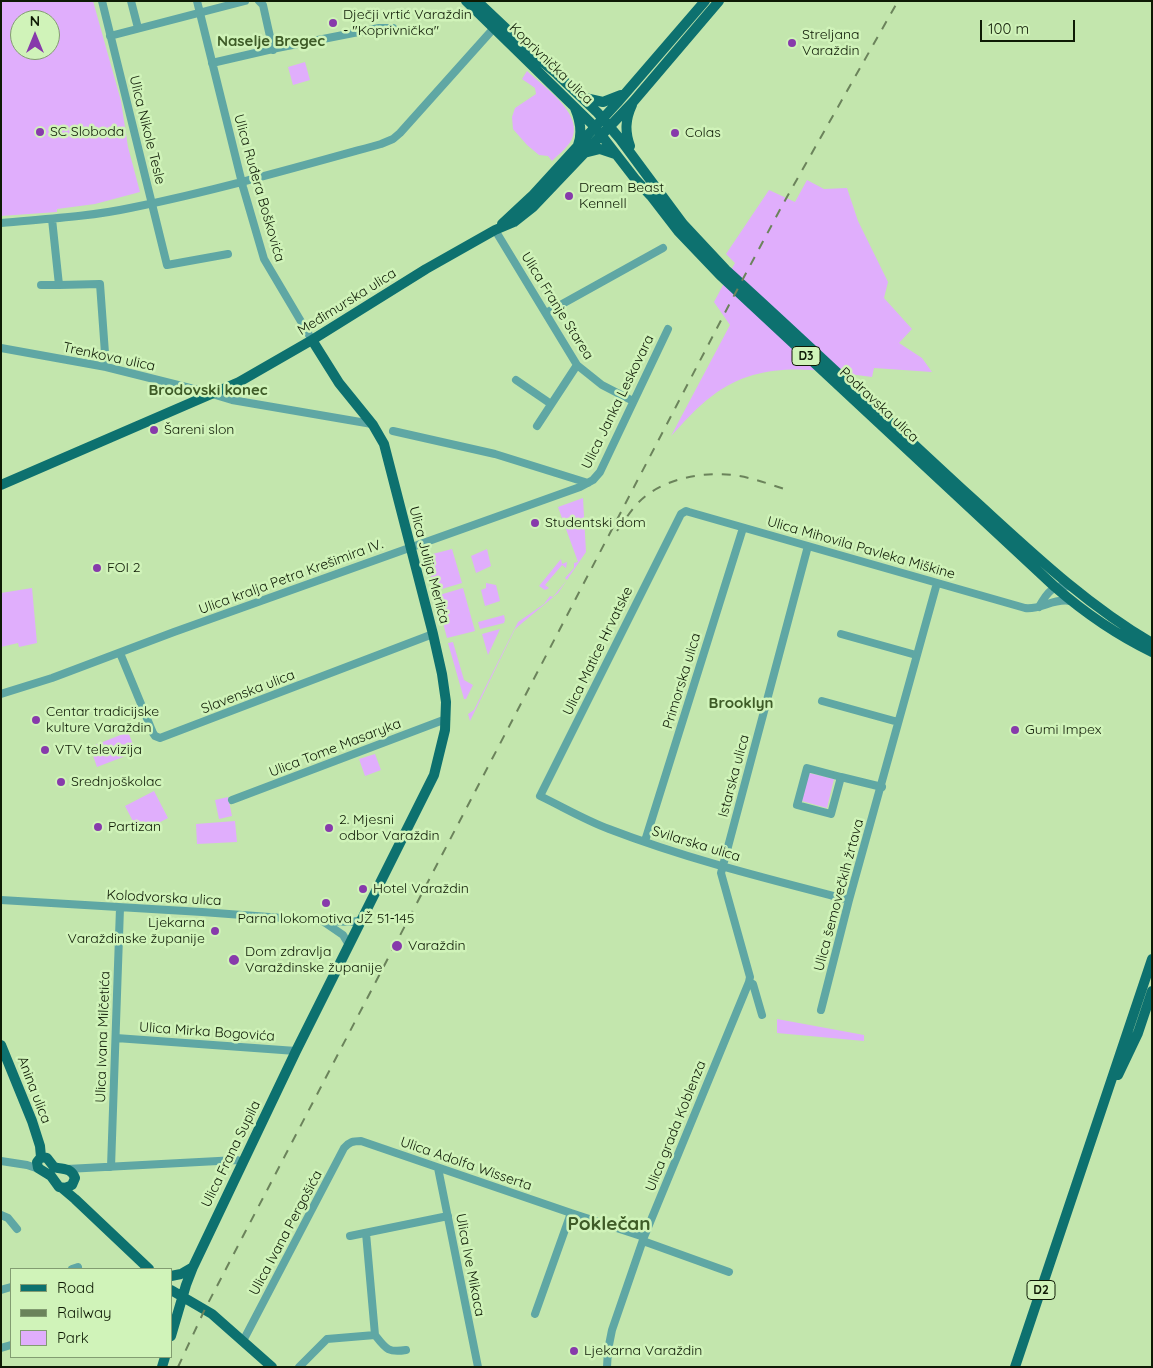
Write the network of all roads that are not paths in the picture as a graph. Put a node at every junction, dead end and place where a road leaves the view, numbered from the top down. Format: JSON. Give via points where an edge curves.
{"nodes":[{"id":1,"x":102,"y":1,"type":"edge"},
{"id":2,"x":131,"y":1,"type":"edge"},
{"id":3,"x":197,"y":1,"type":"edge"},
{"id":4,"x":244,"y":1,"type":"edge"},
{"id":5,"x":259,"y":1,"type":"edge"},
{"id":6,"x":466,"y":1,"type":"edge"},
{"id":7,"x":480,"y":2,"type":"edge"},
{"id":8,"x":711,"y":3,"type":"edge"},
{"id":9,"x":200,"y":13,"type":"junction"},
{"id":10,"x":138,"y":28,"type":"junction"},
{"id":11,"x":393,"y":28,"type":"dead end"},
{"id":12,"x":494,"y":28,"type":"junction"},
{"id":13,"x":110,"y":36,"type":"junction"},
{"id":14,"x":273,"y":50,"type":"junction"},
{"id":15,"x":212,"y":63,"type":"junction"},
{"id":16,"x":626,"y":92,"type":"junction"},
{"id":17,"x":582,"y":98,"type":"junction"},
{"id":18,"x":633,"y":102,"type":"junction"},
{"id":19,"x":574,"y":105,"type":"junction"},
{"id":20,"x":606,"y":122,"type":"junction"},
{"id":21,"x":598,"y":130,"type":"junction"},
{"id":22,"x":580,"y":151,"type":"junction"},
{"id":23,"x":631,"y":153,"type":"junction"},
{"id":24,"x":616,"y":154,"type":"junction"},
{"id":25,"x":242,"y":181,"type":"junction"},
{"id":26,"x":153,"y":203,"type":"junction"},
{"id":27,"x":52,"y":218,"type":"junction"},
{"id":28,"x":1,"y":223,"type":"edge"},
{"id":29,"x":495,"y":230,"type":"junction"},
{"id":30,"x":663,"y":248,"type":"dead end"},
{"id":31,"x":228,"y":254,"type":"dead end"},
{"id":32,"x":41,"y":285,"type":"dead end"},
{"id":33,"x":59,"y":285,"type":"junction"},
{"id":34,"x":546,"y":313,"type":"junction"},
{"id":35,"x":668,"y":328,"type":"dead end"},
{"id":36,"x":312,"y":340,"type":"junction"},
{"id":37,"x":1,"y":348,"type":"edge"},
{"id":38,"x":577,"y":365,"type":"junction"},
{"id":39,"x":106,"y":367,"type":"junction"},
{"id":40,"x":516,"y":380,"type":"dead end"},
{"id":41,"x":211,"y":394,"type":"junction"},
{"id":42,"x":633,"y":401,"type":"junction"},
{"id":43,"x":551,"y":404,"type":"junction"},
{"id":44,"x":372,"y":424,"type":"junction"},
{"id":45,"x":537,"y":426,"type":"dead end"},
{"id":46,"x":392,"y":431,"type":"dead end"},
{"id":47,"x":588,"y":483,"type":"junction"},
{"id":48,"x":1,"y":485,"type":"edge"},
{"id":49,"x":678,"y":518,"type":"joint"},
{"id":50,"x":743,"y":528,"type":"junction"},
{"id":51,"x":808,"y":546,"type":"junction"},
{"id":52,"x":410,"y":548,"type":"junction"},
{"id":53,"x":1043,"y":576,"type":"junction"},
{"id":54,"x":937,"y":583,"type":"junction"},
{"id":55,"x":1055,"y":587,"type":"junction"},
{"id":56,"x":1072,"y":587,"type":"junction"},
{"id":57,"x":1046,"y":595,"type":"junction"},
{"id":58,"x":1070,"y":601,"type":"junction"},
{"id":59,"x":1039,"y":606,"type":"junction"},
{"id":60,"x":434,"y":634,"type":"junction"},
{"id":61,"x":841,"y":634,"type":"dead end"},
{"id":62,"x":1152,"y":643,"type":"edge"},
{"id":63,"x":1152,"y":652,"type":"edge"},
{"id":64,"x":120,"y":653,"type":"junction"},
{"id":65,"x":916,"y":655,"type":"junction"},
{"id":66,"x":1,"y":694,"type":"edge"},
{"id":67,"x":822,"y":701,"type":"dead end"},
{"id":68,"x":446,"y":719,"type":"junction"},
{"id":69,"x":898,"y":722,"type":"junction"},
{"id":70,"x":841,"y":777,"type":"junction"},
{"id":71,"x":882,"y":787,"type":"junction"},
{"id":72,"x":540,"y":796,"type":"joint"},
{"id":73,"x":232,"y":800,"type":"dead end"},
{"id":74,"x":645,"y":841,"type":"junction"},
{"id":75,"x":722,"y":867,"type":"junction"},
{"id":76,"x":850,"y":900,"type":"junction"},
{"id":77,"x":3,"y":901,"type":"edge"},
{"id":78,"x":120,"y":908,"type":"junction"},
{"id":79,"x":362,"y":920,"type":"junction"},
{"id":80,"x":323,"y":921,"type":"junction"},
{"id":81,"x":348,"y":945,"type":"junction"},
{"id":82,"x":1152,"y":959,"type":"edge"},
{"id":83,"x":749,"y":982,"type":"junction"},
{"id":84,"x":1152,"y":991,"type":"edge"},
{"id":85,"x":821,"y":1010,"type":"dead end"},
{"id":86,"x":762,"y":1015,"type":"dead end"},
{"id":87,"x":116,"y":1038,"type":"junction"},
{"id":88,"x":1,"y":1044,"type":"edge"},
{"id":89,"x":296,"y":1051,"type":"junction"},
{"id":90,"x":1102,"y":1110,"type":"junction"},
{"id":91,"x":354,"y":1141,"type":"joint"},
{"id":92,"x":1,"y":1161,"type":"edge"},
{"id":93,"x":41,"y":1161,"type":"junction"},
{"id":94,"x":242,"y":1162,"type":"junction"},
{"id":95,"x":111,"y":1167,"type":"junction"},
{"id":96,"x":84,"y":1168,"type":"junction"},
{"id":97,"x":438,"y":1168,"type":"junction"},
{"id":98,"x":67,"y":1169,"type":"junction"},
{"id":99,"x":73,"y":1181,"type":"junction"},
{"id":100,"x":62,"y":1188,"type":"junction"},
{"id":101,"x":75,"y":1199,"type":"junction"},
{"id":102,"x":571,"y":1214,"type":"junction"},
{"id":103,"x":1,"y":1215,"type":"edge"},
{"id":104,"x":448,"y":1216,"type":"junction"},
{"id":105,"x":17,"y":1229,"type":"dead end"},
{"id":106,"x":366,"y":1233,"type":"junction"},
{"id":107,"x":350,"y":1236,"type":"dead end"},
{"id":108,"x":643,"y":1239,"type":"junction"},
{"id":109,"x":193,"y":1267,"type":"junction"},
{"id":110,"x":148,"y":1268,"type":"edge"},
{"id":111,"x":729,"y":1272,"type":"dead end"},
{"id":112,"x":172,"y":1276,"type":"edge"},
{"id":113,"x":172,"y":1291,"type":"edge"},
{"id":114,"x":182,"y":1297,"type":"junction"},
{"id":115,"x":536,"y":1314,"type":"dead end"},
{"id":116,"x":172,"y":1332,"type":"edge"},
{"id":117,"x":375,"y":1335,"type":"junction"},
{"id":118,"x":243,"y":1341,"type":"junction"},
{"id":119,"x":406,"y":1350,"type":"dead end"},
{"id":120,"x":271,"y":1366,"type":"edge"},
{"id":121,"x":299,"y":1367,"type":"edge"},
{"id":122,"x":478,"y":1367,"type":"edge"},
{"id":123,"x":607,"y":1367,"type":"edge"},
{"id":124,"x":1015,"y":1367,"type":"edge"}],
"edges":[{"from":1,"to":13,"type":"street","name":"Ulica Nikole Tesle"},
{"from":2,"to":10,"type":"street"},
{"from":3,"to":9,"type":"street","name":"Ulica Ruđera Boškovića"},
{"from":4,"to":9,"type":"street"},
{"from":5,"to":14,"type":"street","via":[[263,5]]},
{"from":6,"to":12,"type":"main road","name":"Koprivnička ulica"},
{"from":7,"to":17,"type":"main road","name":"Koprivnička ulica"},
{"from":8,"to":16,"type":"main road","name":"Međimurska ulica","number":"D3"},
{"from":8,"to":18,"type":"main road","name":"Međimurska ulica","number":"D3"},
{"from":9,"to":10,"type":"street"},
{"from":9,"to":15,"type":"street","name":"Ulica Ruđera Boškovića"},
{"from":10,"to":13,"type":"street"},
{"from":11,"to":14,"type":"street","via":[[379,28]]},
{"from":12,"to":19,"type":"main road","name":"Koprivnička ulica"},
{"from":12,"to":25,"type":"street","via":[[393,139]]},
{"from":13,"to":26,"type":"street","name":"Ulica Nikole Tesle"},
{"from":14,"to":15,"type":"street"},
{"from":15,"to":25,"type":"street","name":"Ulica Ruđera Boškovića"},
{"from":16,"to":17,"type":"main road","via":[[603,102]]},
{"from":16,"to":20,"type":"main road","name":"Međimurska ulica","number":"D3"},
{"from":17,"to":20,"type":"main road","name":"Koprivnička ulica"},
{"from":18,"to":20,"type":"main road","name":"Međimurska ulica","number":"D3"},
{"from":18,"to":23,"type":"main road","number":"D3","via":[[625,127]]},
{"from":19,"to":21,"type":"main road","name":"Koprivnička ulica"},
{"from":19,"to":22,"type":"main road","via":[[580,120]]},
{"from":20,"to":21,"type":"main road","name":"Međimurska ulica"},
{"from":20,"to":23,"type":"main road","name":"Podravska ulica","number":"D3"},
{"from":21,"to":22,"type":"main road","name":"Međimurska ulica"},
{"from":21,"to":24,"type":"main road","name":"Podravska ulica","number":"D3"},
{"from":22,"to":24,"type":"main road","via":[[600,149]]},
{"from":22,"to":29,"type":"main road","name":"Međimurska ulica","via":[[533,207],[514,222]]},
{"from":23,"to":56,"type":"main road","name":"Podravska ulica","number":"D3","via":[[683,224],[726,270]]},
{"from":24,"to":53,"type":"main road","name":"Podravska ulica","number":"D3","via":[[678,231],[720,275]]},
{"from":25,"to":26,"type":"street"},
{"from":25,"to":36,"type":"street","name":"Ulica Ruđera Boškovića","via":[[264,259]]},
{"from":26,"to":27,"type":"street"},
{"from":26,"to":31,"type":"street","name":"Ulica Nikole Tesle","via":[[167,265]]},
{"from":27,"to":28,"type":"street"},
{"from":27,"to":33,"type":"street"},
{"from":29,"to":34,"type":"street","name":"Ulica Franje Starea"},
{"from":29,"to":36,"type":"main road","name":"Međimurska ulica"},
{"from":30,"to":34,"type":"street"},
{"from":32,"to":33,"type":"street"},
{"from":33,"to":39,"type":"street","via":[[100,284]]},
{"from":34,"to":38,"type":"street","name":"Ulica Franje Starea"},
{"from":35,"to":42,"type":"street","name":"Ulica Janka Leskovara"},
{"from":36,"to":41,"type":"main road","name":"Međimurska ulica","via":[[239,382]]},
{"from":36,"to":44,"type":"main road","name":"Ulica Julija Merlića","via":[[339,383]]},
{"from":37,"to":39,"type":"street","name":"Trenkova ulica"},
{"from":38,"to":42,"type":"street","name":"Ulica Franje Starea","via":[[602,385]]},
{"from":38,"to":43,"type":"street"},
{"from":39,"to":41,"type":"street","name":"Trenkova ulica"},
{"from":40,"to":43,"type":"street"},
{"from":41,"to":44,"type":"street"},
{"from":41,"to":48,"type":"main road","name":"Međimurska ulica"},
{"from":42,"to":47,"type":"street","name":"Ulica Janka Leskovara","via":[[600,472]]},
{"from":43,"to":45,"type":"street"},
{"from":44,"to":52,"type":"main road","name":"Ulica Julija Merlića","via":[[384,444]]},
{"from":46,"to":47,"type":"street","via":[[495,454]]},
{"from":47,"to":52,"type":"street","name":"Ulica kralja Petra Krešimira IV."},
{"from":49,"to":50,"type":"street","name":"Ulica Mihovila Pavleka Miškine","via":[[686,511]]},
{"from":49,"to":72,"type":"street","name":"Ulica Matice Hrvatske"},
{"from":50,"to":51,"type":"street","name":"Ulica Mihovila Pavleka Miškine"},
{"from":50,"to":74,"type":"street","name":"Primorska ulica"},
{"from":51,"to":54,"type":"street","name":"Ulica Mihovila Pavleka Miškine"},
{"from":51,"to":75,"type":"street","name":"Istarska ulica"},
{"from":52,"to":60,"type":"main road","name":"Ulica Julija Merlića"},
{"from":52,"to":64,"type":"street","name":"Ulica kralja Petra Krešimira IV."},
{"from":53,"to":55,"type":"main road","name":"Podravska ulica","number":"D3"},
{"from":53,"to":57,"type":"street"},
{"from":54,"to":59,"type":"street","name":"Ulica Mihovila Pavleka Miškine","via":[[1018,607],[1031,609]]},
{"from":54,"to":65,"type":"street","name":"Ulica šemovečkih žrtava"},
{"from":55,"to":56,"type":"street"},
{"from":55,"to":57,"type":"street"},
{"from":55,"to":58,"type":"main road","name":"Podravska ulica","number":"D3"},
{"from":56,"to":62,"type":"main road","name":"Podravska ulica","number":"D3"},
{"from":57,"to":59,"type":"street"},
{"from":58,"to":59,"type":"street","name":"Ulica Mihovila Pavleka Miškine","via":[[1054,601]]},
{"from":58,"to":63,"type":"main road","name":"Podravska ulica","number":"D3","via":[[1106,627]]},
{"from":60,"to":64,"type":"street","name":"Slavenska ulica","via":[[160,738],[153,733]]},
{"from":60,"to":68,"type":"main road","name":"Ulica Julija Merlića"},
{"from":61,"to":65,"type":"street"},
{"from":64,"to":66,"type":"street","name":"Ulica kralja Petra Krešimira IV."},
{"from":65,"to":69,"type":"street","name":"Ulica šemovečkih žrtava"},
{"from":67,"to":69,"type":"street"},
{"from":68,"to":73,"type":"street","name":"Ulica Tome Masaryka"},
{"from":68,"to":79,"type":"main road","name":"Ulica Julija Merlića","via":[[437,766]]},
{"from":69,"to":71,"type":"street","name":"Ulica šemovečkih žrtava"},
{"from":70,"to":70,"type":"street","name":"Ulica šemovečkih žrtava","via":[[807,768],[797,805],[831,814]]},
{"from":70,"to":71,"type":"street","name":"Ulica šemovečkih žrtava"},
{"from":71,"to":76,"type":"street","name":"Ulica šemovečkih žrtava"},
{"from":72,"to":74,"type":"street","name":"Svilarska ulica","via":[[607,829]]},
{"from":74,"to":75,"type":"street","name":"Svilarska ulica"},
{"from":75,"to":76,"type":"street","name":"Svilarska ulica"},
{"from":75,"to":83,"type":"street","name":"Istarska ulica"},
{"from":76,"to":85,"type":"street","name":"Ulica šemovečkih žrtava"},
{"from":77,"to":78,"type":"street","name":"Kolodvorska ulica"},
{"from":78,"to":80,"type":"street","name":"Kolodvorska ulica"},
{"from":78,"to":87,"type":"street","name":"Ulica Ivana Milčetića"},
{"from":79,"to":80,"type":"street","name":"Kolodvorska ulica"},
{"from":79,"to":81,"type":"main road","name":"Ulica Frana Supila"},
{"from":80,"to":81,"type":"street","via":[[343,935]]},
{"from":81,"to":89,"type":"main road","name":"Ulica Frana Supila"},
{"from":82,"to":90,"type":"main road","number":"D2"},
{"from":83,"to":86,"type":"street","name":"Istarska ulica","via":[[753,984]]},
{"from":83,"to":108,"type":"street","name":"Ulica grada Koblenza"},
{"from":84,"to":90,"type":"main road","number":"D2","via":[[1138,1033]]},
{"from":87,"to":89,"type":"street","name":"Ulica Mirka Bogovića"},
{"from":87,"to":95,"type":"street","name":"Ulica Ivana Milčetića"},
{"from":88,"to":93,"type":"main road","name":"Anina ulica","via":[[32,1121]]},
{"from":89,"to":94,"type":"main road","name":"Ulica Frana Supila"},
{"from":90,"to":124,"type":"main road","number":"D2"},
{"from":91,"to":97,"type":"street","name":"Ulica Adolfa Wisserta"},
{"from":91,"to":118,"type":"street","name":"Ulica Ivana Pergošića","via":[[344,1148]]},
{"from":92,"to":93,"type":"street","via":[[27,1165]]},
{"from":93,"to":98,"type":"main road"},
{"from":93,"to":100,"type":"main road"},
{"from":94,"to":95,"type":"street"},
{"from":94,"to":109,"type":"main road","name":"Ulica Frana Supila"},
{"from":95,"to":96,"type":"street"},
{"from":96,"to":98,"type":"street"},
{"from":96,"to":99,"type":"street"},
{"from":97,"to":102,"type":"street","name":"Ulica Adolfa Wisserta"},
{"from":97,"to":104,"type":"street","name":"Ulica Ive Mikaca"},
{"from":98,"to":99,"type":"main road","via":[[72,1172]]},
{"from":99,"to":100,"type":"main road","via":[[68,1188]]},
{"from":99,"to":101,"type":"main road"},
{"from":100,"to":101,"type":"main road"},
{"from":101,"to":110,"type":"main road"},
{"from":102,"to":108,"type":"street","name":"Ulica Adolfa Wisserta"},
{"from":102,"to":115,"type":"street"},
{"from":103,"to":105,"type":"street"},
{"from":104,"to":106,"type":"street"},
{"from":104,"to":122,"type":"street","name":"Ulica Ive Mikaca"},
{"from":106,"to":107,"type":"street"},
{"from":106,"to":117,"type":"street"},
{"from":108,"to":111,"type":"street","name":"Ulica Adolfa Wisserta"},
{"from":108,"to":123,"type":"street","name":"Ulica grada Koblenza","via":[[612,1330]]},
{"from":109,"to":112,"type":"main road"},
{"from":109,"to":114,"type":"main road","name":"Ulica Frana Supila"},
{"from":113,"to":114,"type":"main road"},
{"from":114,"to":116,"type":"main road","name":"Ulica Frana Supila"},
{"from":114,"to":118,"type":"main road","via":[[212,1314]]},
{"from":117,"to":119,"type":"street","via":[[394,1352]]},
{"from":117,"to":121,"type":"street","via":[[327,1339]]},
{"from":118,"to":120,"type":"main road"}]}
